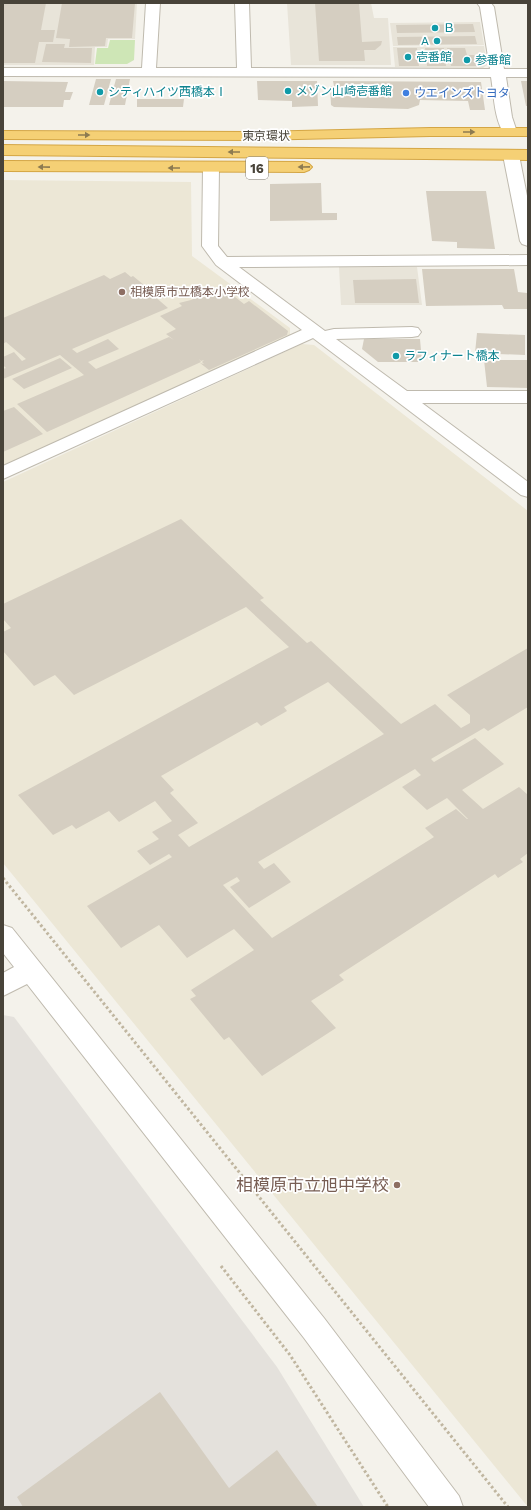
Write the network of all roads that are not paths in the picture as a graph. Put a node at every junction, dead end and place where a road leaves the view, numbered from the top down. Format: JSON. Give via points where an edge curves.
{"nodes":[{"id":1,"x":153,"y":3,"type":"edge"},
{"id":2,"x":242,"y":3,"type":"edge"},
{"id":3,"x":484,"y":3,"type":"edge"},
{"id":4,"x":3,"y":72,"type":"edge"},
{"id":5,"x":149,"y":72,"type":"junction"},
{"id":6,"x":244,"y":72,"type":"junction"},
{"id":7,"x":498,"y":73,"type":"junction"},
{"id":8,"x":528,"y":73,"type":"edge"},
{"id":9,"x":3,"y":121,"type":"edge"},
{"id":10,"x":430,"y":132,"type":"junction"},
{"id":11,"x":510,"y":132,"type":"junction"},
{"id":12,"x":528,"y":132,"type":"edge"},
{"id":13,"x":3,"y":135,"type":"edge"},
{"id":14,"x":3,"y":150,"type":"edge"},
{"id":15,"x":511,"y":155,"type":"junction"},
{"id":16,"x":528,"y":155,"type":"edge"},
{"id":17,"x":3,"y":166,"type":"edge"},
{"id":18,"x":211,"y":168,"type":"junction"},
{"id":19,"x":528,"y":240,"type":"edge"},
{"id":20,"x":528,"y":260,"type":"edge"},
{"id":21,"x":222,"y":262,"type":"junction"},
{"id":22,"x":412,"y":332,"type":"dead end"},
{"id":23,"x":319,"y":334,"type":"junction"},
{"id":24,"x":404,"y":397,"type":"junction"},
{"id":25,"x":528,"y":398,"type":"edge"},
{"id":26,"x":3,"y":473,"type":"edge"},
{"id":27,"x":528,"y":491,"type":"edge"},
{"id":28,"x":3,"y":936,"type":"edge"},
{"id":29,"x":29,"y":970,"type":"junction"},
{"id":30,"x":3,"y":986,"type":"edge"},
{"id":31,"x":448,"y":1507,"type":"edge"}],
"edges":[{"from":1,"to":5,"type":"street"},
{"from":2,"to":6,"type":"street"},
{"from":3,"to":7,"type":"street","via":[[487,7]]},
{"from":4,"to":5,"type":"street"},
{"from":5,"to":6,"type":"street"},
{"from":6,"to":7,"type":"street"},
{"from":7,"to":8,"type":"street"},
{"from":7,"to":11,"type":"street"},
{"from":9,"to":10,"type":"highway","via":[[326,125]]},
{"from":10,"to":11,"type":"highway","name":"東京環状","number":"16","one_way":true},
{"from":13,"to":10,"type":"highway","name":"東京環状","number":"16","one_way":true,"via":[[286,136]]},
{"from":11,"to":12,"type":"highway","name":"東京環状","number":"16"},
{"from":15,"to":14,"type":"highway","name":"東京環状","number":"16","one_way":true},
{"from":15,"to":16,"type":"highway","name":"東京環状","number":"16"},
{"from":15,"to":18,"type":"highway","number":"16","one_way":true,"via":[[331,167]]},
{"from":15,"to":19,"type":"street"},
{"from":18,"to":17,"type":"highway","number":"16","one_way":true},
{"from":18,"to":21,"type":"street","via":[[210,246]]},
{"from":20,"to":21,"type":"street"},
{"from":21,"to":23,"type":"street"},
{"from":22,"to":23,"type":"street"},
{"from":23,"to":24,"type":"street"},
{"from":23,"to":26,"type":"street"},
{"from":24,"to":25,"type":"street"},
{"from":24,"to":27,"type":"street"},
{"from":28,"to":29,"type":"street"},
{"from":29,"to":30,"type":"street"},
{"from":29,"to":31,"type":"street","via":[[314,1328]]}]}
